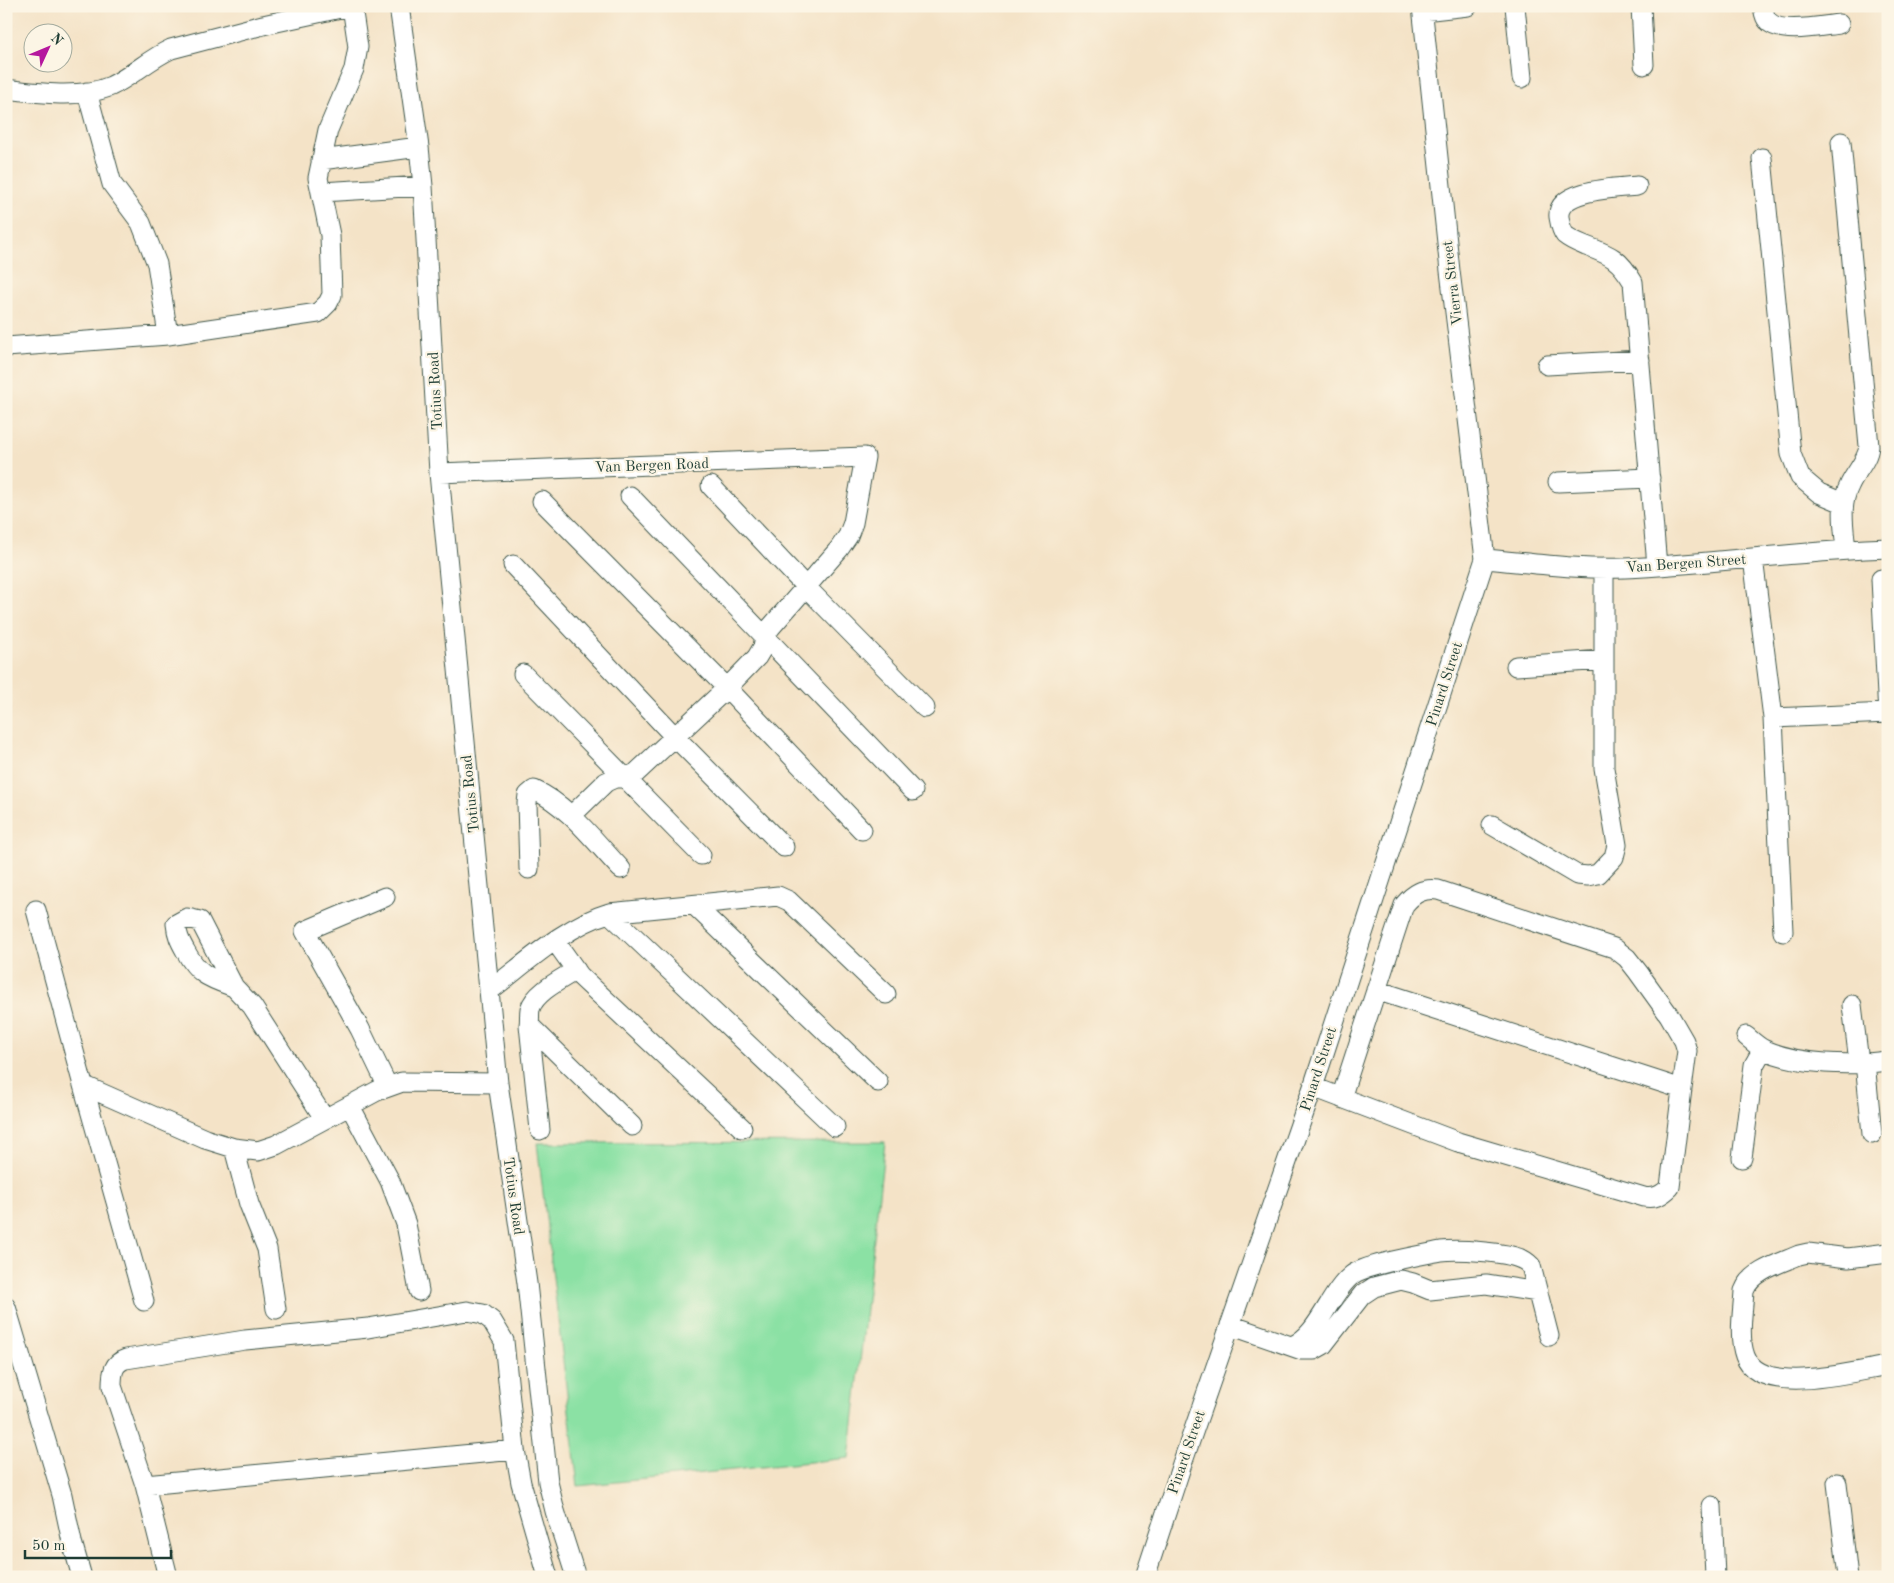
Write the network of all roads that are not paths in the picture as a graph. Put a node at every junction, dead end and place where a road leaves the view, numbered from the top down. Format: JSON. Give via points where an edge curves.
{"nodes":[{"id":1,"x":351,"y":6,"type":"edge"},
{"id":2,"x":399,"y":6,"type":"edge"},
{"id":3,"x":1468,"y":6,"type":"edge"},
{"id":4,"x":1515,"y":6,"type":"edge"},
{"id":5,"x":1641,"y":6,"type":"edge"},
{"id":6,"x":1763,"y":6,"type":"edge"},
{"id":7,"x":1422,"y":9,"type":"edge"},
{"id":8,"x":1838,"y":24,"type":"dead end"},
{"id":9,"x":1644,"y":64,"type":"dead end"},
{"id":10,"x":1522,"y":78,"type":"dead end"},
{"id":11,"x":6,"y":89,"type":"edge"},
{"id":12,"x":87,"y":92,"type":"junction"},
{"id":13,"x":1841,"y":142,"type":"dead end"},
{"id":14,"x":419,"y":147,"type":"junction"},
{"id":15,"x":1762,"y":158,"type":"dead end"},
{"id":16,"x":321,"y":160,"type":"junction"},
{"id":17,"x":423,"y":186,"type":"junction"},
{"id":18,"x":1637,"y":186,"type":"dead end"},
{"id":19,"x":321,"y":192,"type":"junction"},
{"id":20,"x":168,"y":335,"type":"junction"},
{"id":21,"x":6,"y":347,"type":"edge"},
{"id":22,"x":1640,"y":360,"type":"junction"},
{"id":23,"x":1548,"y":366,"type":"dead end"},
{"id":24,"x":439,"y":474,"type":"junction"},
{"id":25,"x":1650,"y":478,"type":"junction"},
{"id":26,"x":1558,"y":482,"type":"dead end"},
{"id":27,"x":710,"y":486,"type":"dead end"},
{"id":28,"x":630,"y":496,"type":"dead end"},
{"id":29,"x":542,"y":501,"type":"dead end"},
{"id":30,"x":1843,"y":503,"type":"junction"},
{"id":31,"x":1888,"y":548,"type":"edge"},
{"id":32,"x":1846,"y":550,"type":"junction"},
{"id":33,"x":1754,"y":558,"type":"junction"},
{"id":34,"x":1485,"y":559,"type":"junction"},
{"id":35,"x":513,"y":565,"type":"dead end"},
{"id":36,"x":1657,"y":566,"type":"junction"},
{"id":37,"x":1604,"y":568,"type":"junction"},
{"id":38,"x":1881,"y":579,"type":"dead end"},
{"id":39,"x":806,"y":587,"type":"junction"},
{"id":40,"x":766,"y":636,"type":"junction"},
{"id":41,"x":1604,"y":660,"type":"junction"},
{"id":42,"x":1516,"y":666,"type":"dead end"},
{"id":43,"x":523,"y":674,"type":"dead end"},
{"id":44,"x":727,"y":688,"type":"junction"},
{"id":45,"x":925,"y":708,"type":"dead end"},
{"id":46,"x":1888,"y":714,"type":"edge"},
{"id":47,"x":1774,"y":718,"type":"junction"},
{"id":48,"x":675,"y":737,"type":"junction"},
{"id":49,"x":626,"y":778,"type":"junction"},
{"id":50,"x":913,"y":790,"type":"dead end"},
{"id":51,"x":571,"y":816,"type":"junction"},
{"id":52,"x":1492,"y":825,"type":"dead end"},
{"id":53,"x":862,"y":830,"type":"dead end"},
{"id":54,"x":784,"y":847,"type":"dead end"},
{"id":55,"x":701,"y":855,"type":"dead end"},
{"id":56,"x":621,"y":868,"type":"dead end"},
{"id":57,"x":530,"y":869,"type":"dead end"},
{"id":58,"x":385,"y":897,"type":"dead end"},
{"id":59,"x":694,"y":905,"type":"junction"},
{"id":60,"x":36,"y":910,"type":"dead end"},
{"id":61,"x":608,"y":913,"type":"junction"},
{"id":62,"x":1783,"y":932,"type":"dead end"},
{"id":63,"x":555,"y":941,"type":"junction"},
{"id":64,"x":576,"y":970,"type":"junction"},
{"id":65,"x":234,"y":987,"type":"dead end"},
{"id":66,"x":1376,"y":990,"type":"junction"},
{"id":67,"x":489,"y":991,"type":"junction"},
{"id":68,"x":886,"y":994,"type":"dead end"},
{"id":69,"x":1852,"y":1005,"type":"dead end"},
{"id":70,"x":530,"y":1025,"type":"junction"},
{"id":71,"x":1746,"y":1036,"type":"dead end"},
{"id":72,"x":1763,"y":1049,"type":"junction"},
{"id":73,"x":1888,"y":1061,"type":"edge"},
{"id":74,"x":1862,"y":1062,"type":"junction"},
{"id":75,"x":878,"y":1082,"type":"dead end"},
{"id":76,"x":498,"y":1083,"type":"junction"},
{"id":77,"x":83,"y":1085,"type":"junction"},
{"id":78,"x":388,"y":1087,"type":"junction"},
{"id":79,"x":1313,"y":1088,"type":"junction"},
{"id":80,"x":1682,"y":1089,"type":"junction"},
{"id":81,"x":1341,"y":1098,"type":"junction"},
{"id":82,"x":350,"y":1106,"type":"junction"},
{"id":83,"x":324,"y":1118,"type":"junction"},
{"id":84,"x":632,"y":1126,"type":"dead end"},
{"id":85,"x":835,"y":1127,"type":"dead end"},
{"id":86,"x":742,"y":1128,"type":"dead end"},
{"id":87,"x":540,"y":1130,"type":"dead end"},
{"id":88,"x":1872,"y":1134,"type":"dead end"},
{"id":89,"x":234,"y":1148,"type":"junction"},
{"id":90,"x":1742,"y":1158,"type":"dead end"},
{"id":91,"x":1888,"y":1253,"type":"edge"},
{"id":92,"x":1403,"y":1259,"type":"junction"},
{"id":93,"x":1406,"y":1281,"type":"junction"},
{"id":94,"x":419,"y":1291,"type":"dead end"},
{"id":95,"x":1538,"y":1292,"type":"junction"},
{"id":96,"x":144,"y":1301,"type":"dead end"},
{"id":97,"x":6,"y":1307,"type":"edge"},
{"id":98,"x":276,"y":1308,"type":"dead end"},
{"id":99,"x":1230,"y":1325,"type":"junction"},
{"id":100,"x":1549,"y":1336,"type":"dead end"},
{"id":101,"x":1292,"y":1346,"type":"junction"},
{"id":102,"x":1888,"y":1366,"type":"edge"},
{"id":103,"x":514,"y":1450,"type":"junction"},
{"id":104,"x":1836,"y":1483,"type":"dead end"},
{"id":105,"x":145,"y":1485,"type":"junction"},
{"id":106,"x":1712,"y":1506,"type":"dead end"},
{"id":107,"x":82,"y":1577,"type":"edge"},
{"id":108,"x":168,"y":1577,"type":"edge"},
{"id":109,"x":548,"y":1577,"type":"edge"},
{"id":110,"x":576,"y":1577,"type":"edge"},
{"id":111,"x":1145,"y":1577,"type":"edge"},
{"id":112,"x":1715,"y":1577,"type":"edge"},
{"id":113,"x":1848,"y":1577,"type":"edge"}],
"edges":[{"from":1,"to":12,"type":"street","via":[[171,49],[112,85]]},
{"from":1,"to":16,"type":"street","via":[[358,47],[354,68],[332,120]]},
{"from":2,"to":14,"type":"street","name":"Totius Road"},
{"from":3,"to":7,"type":"street"},
{"from":4,"to":10,"type":"street"},
{"from":5,"to":9,"type":"street"},
{"from":6,"to":8,"type":"street","via":[[1765,17],[1777,27]]},
{"from":7,"to":34,"type":"street","name":"Vierra Street"},
{"from":11,"to":12,"type":"street"},
{"from":12,"to":20,"type":"street","via":[[112,184],[142,223],[157,264]]},
{"from":13,"to":30,"type":"street","via":[[1869,446],[1867,456],[1848,486]]},
{"from":14,"to":16,"type":"street"},
{"from":14,"to":17,"type":"street","name":"Totius Road"},
{"from":15,"to":30,"type":"street","via":[[1791,454],[1800,477],[1819,493]]},
{"from":16,"to":19,"type":"street","via":[[318,178]]},
{"from":17,"to":19,"type":"street"},
{"from":17,"to":24,"type":"street","name":"Totius Road"},
{"from":18,"to":22,"type":"street","via":[[1597,190],[1573,197],[1558,211],[1565,234],[1609,255],[1620,263],[1633,282]]},
{"from":19,"to":20,"type":"street","via":[[331,242],[332,295],[318,313]]},
{"from":20,"to":21,"type":"street"},
{"from":22,"to":23,"type":"street"},
{"from":22,"to":25,"type":"street"},
{"from":24,"to":39,"type":"street","name":"Van Bergen Road","via":[[865,457],[848,536]]},
{"from":24,"to":67,"type":"street","name":"Totius Road"},
{"from":25,"to":26,"type":"street"},
{"from":25,"to":36,"type":"street"},
{"from":27,"to":39,"type":"street"},
{"from":28,"to":40,"type":"street"},
{"from":29,"to":44,"type":"street"},
{"from":30,"to":32,"type":"street"},
{"from":31,"to":32,"type":"street","name":"Van Bergen Street"},
{"from":32,"to":33,"type":"street","name":"Van Bergen Street"},
{"from":33,"to":36,"type":"street","name":"Van Bergen Street"},
{"from":33,"to":47,"type":"street"},
{"from":34,"to":37,"type":"street","name":"Van Bergen Street"},
{"from":34,"to":79,"type":"street","name":"Pinard Street"},
{"from":35,"to":48,"type":"street"},
{"from":36,"to":37,"type":"street","name":"Van Bergen Street"},
{"from":37,"to":41,"type":"street"},
{"from":38,"to":46,"type":"street"},
{"from":39,"to":40,"type":"street"},
{"from":39,"to":45,"type":"street"},
{"from":40,"to":44,"type":"street","via":[[757,657]]},
{"from":40,"to":50,"type":"street"},
{"from":41,"to":42,"type":"street"},
{"from":41,"to":52,"type":"street","via":[[1604,768],[1616,832],[1614,857],[1598,874],[1576,875]]},
{"from":43,"to":49,"type":"street"},
{"from":44,"to":48,"type":"street"},
{"from":44,"to":53,"type":"street"},
{"from":46,"to":47,"type":"street"},
{"from":47,"to":62,"type":"street"},
{"from":48,"to":49,"type":"street","via":[[636,773]]},
{"from":48,"to":54,"type":"street"},
{"from":49,"to":51,"type":"street","via":[[606,782]]},
{"from":49,"to":55,"type":"street"},
{"from":51,"to":56,"type":"street"},
{"from":51,"to":57,"type":"street","via":[[546,795],[534,790],[528,794]]},
{"from":58,"to":78,"type":"street","via":[[305,931],[360,1029]]},
{"from":59,"to":61,"type":"street"},
{"from":59,"to":68,"type":"street","via":[[778,896],[789,901]]},
{"from":59,"to":75,"type":"street"},
{"from":60,"to":77,"type":"street"},
{"from":61,"to":63,"type":"street","via":[[592,918]]},
{"from":61,"to":85,"type":"street"},
{"from":63,"to":64,"type":"street"},
{"from":63,"to":67,"type":"street"},
{"from":64,"to":70,"type":"street","via":[[546,988],[535,1000],[530,1008]]},
{"from":64,"to":86,"type":"street"},
{"from":65,"to":83,"type":"street","via":[[252,1006]]},
{"from":66,"to":80,"type":"street"},
{"from":66,"to":80,"type":"street","via":[[1404,905],[1418,892],[1438,890],[1614,948],[1627,958],[1684,1041],[1687,1051]]},
{"from":66,"to":81,"type":"street"},
{"from":67,"to":76,"type":"street","name":"Totius Road"},
{"from":69,"to":74,"type":"street"},
{"from":70,"to":84,"type":"street"},
{"from":70,"to":87,"type":"street"},
{"from":71,"to":72,"type":"street"},
{"from":72,"to":74,"type":"street","via":[[1803,1061]]},
{"from":72,"to":90,"type":"street","via":[[1754,1066]]},
{"from":73,"to":74,"type":"street"},
{"from":74,"to":88,"type":"street"},
{"from":76,"to":78,"type":"street","via":[[402,1082]]},
{"from":76,"to":110,"type":"street","name":"Totius Road","via":[[527,1283],[548,1482]]},
{"from":77,"to":89,"type":"street","via":[[205,1139]]},
{"from":77,"to":96,"type":"street"},
{"from":78,"to":82,"type":"street"},
{"from":79,"to":81,"type":"street"},
{"from":79,"to":99,"type":"street","name":"Pinard Street"},
{"from":80,"to":81,"type":"street","via":[[1670,1187],[1650,1198],[1458,1142]]},
{"from":82,"to":83,"type":"street"},
{"from":82,"to":94,"type":"street","via":[[390,1181],[406,1224]]},
{"from":83,"to":89,"type":"street","via":[[276,1145],[258,1151]]},
{"from":89,"to":98,"type":"street","via":[[249,1204],[267,1249]]},
{"from":91,"to":102,"type":"street","via":[[1848,1258],[1799,1255],[1753,1277],[1746,1283],[1744,1291],[1742,1344],[1749,1364],[1774,1377],[1812,1378]]},
{"from":92,"to":93,"type":"street"},
{"from":92,"to":95,"type":"street","via":[[1441,1250],[1515,1257],[1531,1266]]},
{"from":92,"to":101,"type":"street","via":[[1352,1275],[1305,1337]]},
{"from":93,"to":95,"type":"street","via":[[1430,1290],[1486,1284]]},
{"from":93,"to":101,"type":"street","via":[[1374,1287],[1362,1295],[1319,1348],[1302,1350]]},
{"from":95,"to":100,"type":"street"},
{"from":97,"to":107,"type":"street","via":[[62,1495]]},
{"from":99,"to":101,"type":"street"},
{"from":99,"to":111,"type":"street","name":"Pinard Street"},
{"from":103,"to":105,"type":"street"},
{"from":103,"to":105,"type":"street","via":[[504,1341],[488,1317],[468,1311],[368,1328],[245,1340],[121,1360],[112,1372],[112,1386]]},
{"from":103,"to":109,"type":"street"},
{"from":104,"to":113,"type":"street"},
{"from":105,"to":108,"type":"street"},
{"from":106,"to":112,"type":"street"}]}
